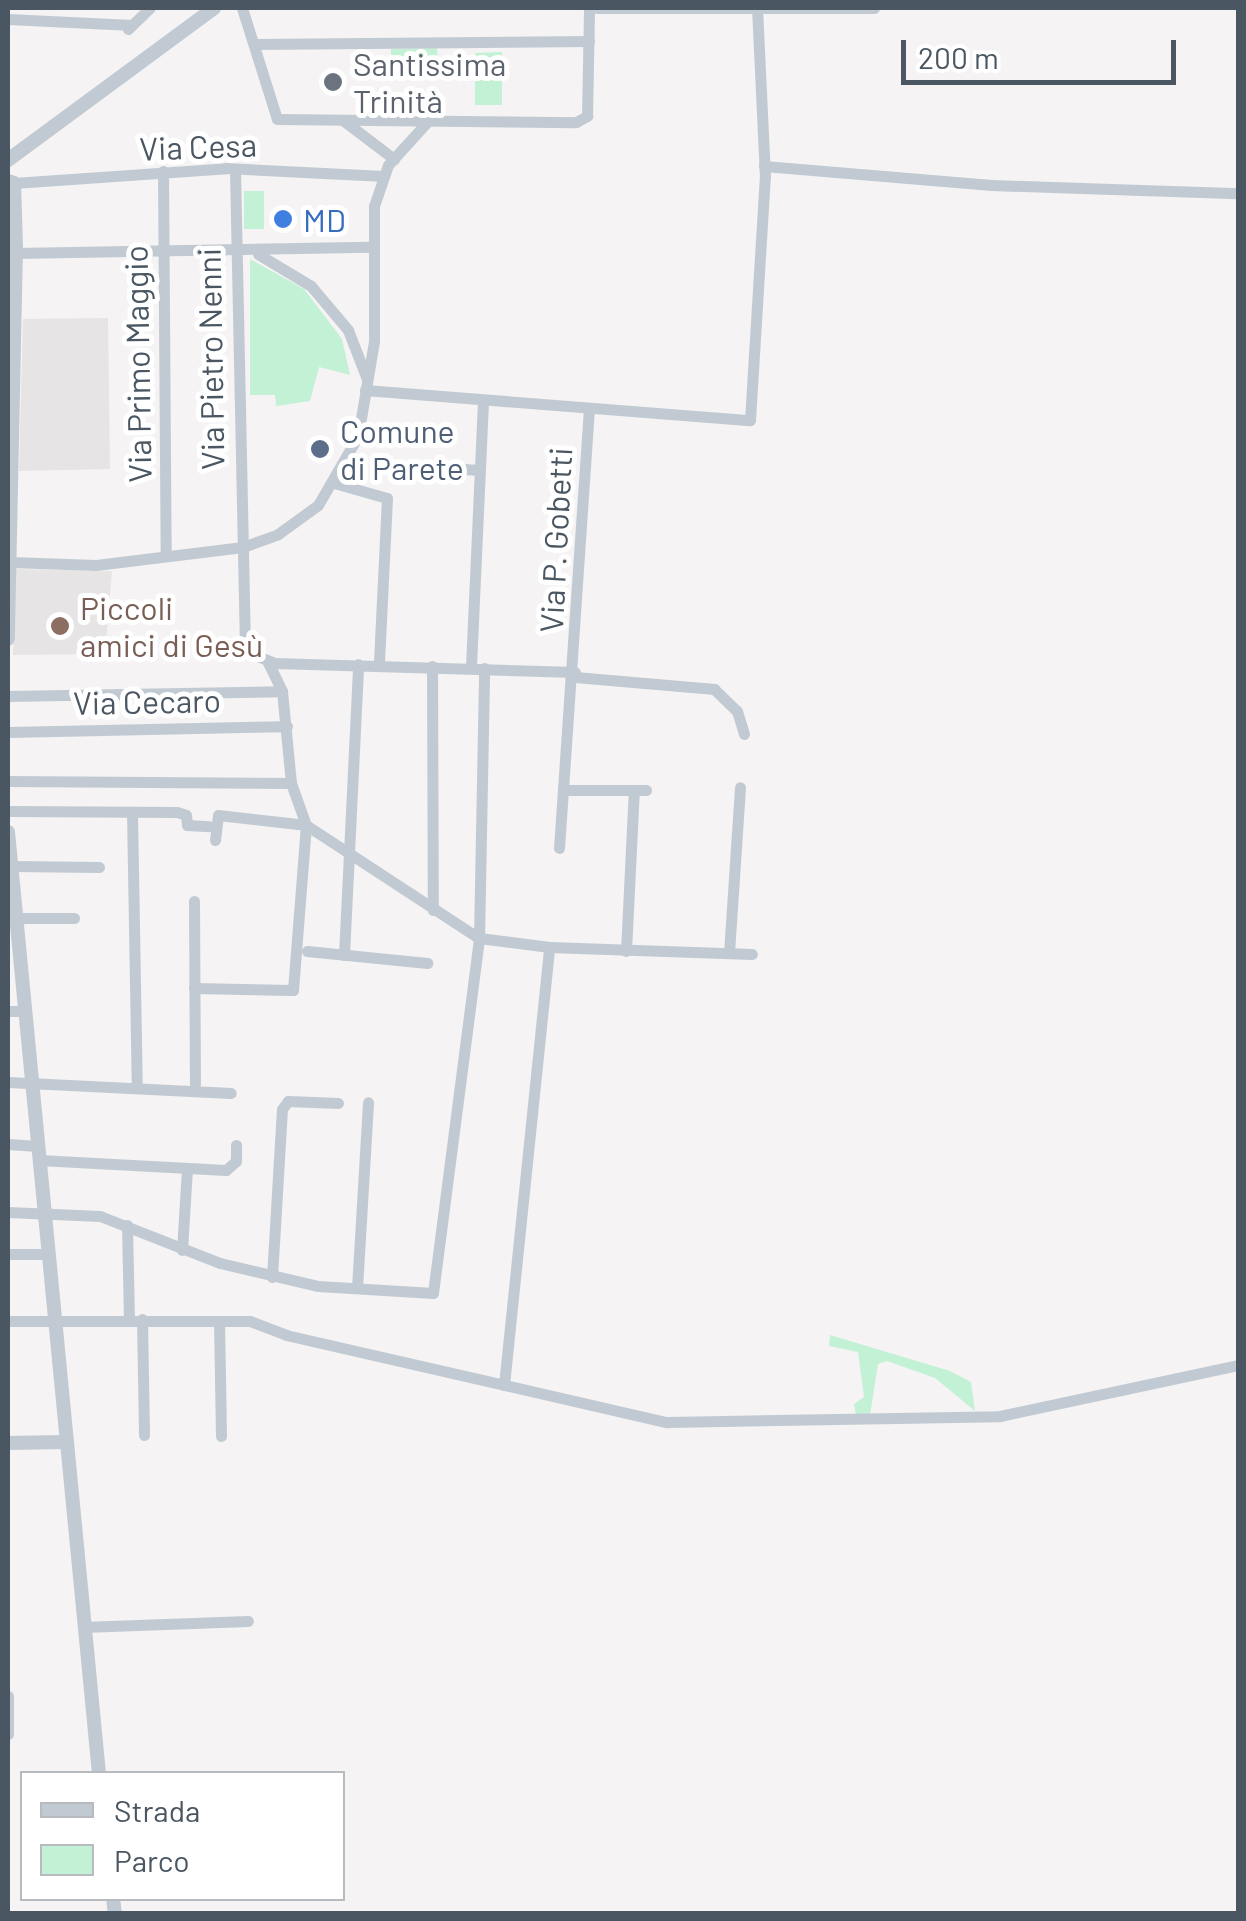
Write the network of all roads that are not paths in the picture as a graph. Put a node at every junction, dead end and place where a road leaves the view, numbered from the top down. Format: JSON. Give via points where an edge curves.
{"nodes":[{"id":1,"x":150,"y":8,"type":"edge"},
{"id":2,"x":214,"y":8,"type":"edge"},
{"id":3,"x":242,"y":8,"type":"edge"},
{"id":4,"x":589,"y":8,"type":"edge"},
{"id":5,"x":597,"y":8,"type":"edge"},
{"id":6,"x":874,"y":8,"type":"edge"},
{"id":7,"x":700,"y":9,"type":"edge"},
{"id":8,"x":761,"y":9,"type":"edge"},
{"id":9,"x":8,"y":20,"type":"edge"},
{"id":10,"x":589,"y":41,"type":"junction"},
{"id":11,"x":254,"y":44,"type":"junction"},
{"id":12,"x":344,"y":121,"type":"junction"},
{"id":13,"x":428,"y":122,"type":"junction"},
{"id":14,"x":394,"y":159,"type":"junction"},
{"id":15,"x":8,"y":162,"type":"edge"},
{"id":16,"x":764,"y":166,"type":"junction"},
{"id":17,"x":236,"y":170,"type":"junction"},
{"id":18,"x":163,"y":171,"type":"junction"},
{"id":19,"x":384,"y":176,"type":"junction"},
{"id":20,"x":10,"y":179,"type":"edge"},
{"id":21,"x":1238,"y":193,"type":"edge"},
{"id":22,"x":371,"y":247,"type":"junction"},
{"id":23,"x":164,"y":249,"type":"junction"},
{"id":24,"x":236,"y":250,"type":"junction"},
{"id":25,"x":254,"y":252,"type":"junction"},
{"id":26,"x":16,"y":253,"type":"junction"},
{"id":27,"x":366,"y":385,"type":"junction"},
{"id":28,"x":11,"y":387,"type":"edge"},
{"id":29,"x":483,"y":401,"type":"junction"},
{"id":30,"x":589,"y":412,"type":"junction"},
{"id":31,"x":412,"y":466,"type":"dead end"},
{"id":32,"x":480,"y":470,"type":"junction"},
{"id":33,"x":9,"y":478,"type":"edge"},
{"id":34,"x":334,"y":484,"type":"junction"},
{"id":35,"x":242,"y":547,"type":"junction"},
{"id":36,"x":166,"y":556,"type":"junction"},
{"id":37,"x":10,"y":562,"type":"edge"},
{"id":38,"x":8,"y":597,"type":"edge"},
{"id":39,"x":8,"y":639,"type":"edge"},
{"id":40,"x":268,"y":662,"type":"junction"},
{"id":41,"x":358,"y":664,"type":"junction"},
{"id":42,"x":378,"y":664,"type":"junction"},
{"id":43,"x":432,"y":666,"type":"junction"},
{"id":44,"x":477,"y":667,"type":"junction"},
{"id":45,"x":575,"y":674,"type":"junction"},
{"id":46,"x":282,"y":690,"type":"junction"},
{"id":47,"x":8,"y":696,"type":"edge"},
{"id":48,"x":287,"y":726,"type":"junction"},
{"id":49,"x":8,"y":732,"type":"edge"},
{"id":50,"x":744,"y":734,"type":"dead end"},
{"id":51,"x":8,"y":782,"type":"edge"},
{"id":52,"x":291,"y":783,"type":"junction"},
{"id":53,"x":563,"y":790,"type":"junction"},
{"id":54,"x":726,"y":790,"type":"dead end"},
{"id":55,"x":8,"y":811,"type":"edge"},
{"id":56,"x":132,"y":812,"type":"junction"},
{"id":57,"x":306,"y":825,"type":"junction"},
{"id":58,"x":209,"y":826,"type":"dead end"},
{"id":59,"x":8,"y":832,"type":"edge"},
{"id":60,"x":215,"y":840,"type":"dead end"},
{"id":61,"x":559,"y":848,"type":"dead end"},
{"id":62,"x":353,"y":858,"type":"junction"},
{"id":63,"x":11,"y":866,"type":"junction"},
{"id":64,"x":100,"y":866,"type":"dead end"},
{"id":65,"x":194,"y":901,"type":"dead end"},
{"id":66,"x":433,"y":910,"type":"junction"},
{"id":67,"x":16,"y":918,"type":"junction"},
{"id":68,"x":74,"y":918,"type":"dead end"},
{"id":69,"x":12,"y":936,"type":"edge"},
{"id":70,"x":479,"y":938,"type":"junction"},
{"id":71,"x":549,"y":947,"type":"junction"},
{"id":72,"x":307,"y":951,"type":"dead end"},
{"id":73,"x":626,"y":951,"type":"junction"},
{"id":74,"x":729,"y":954,"type":"junction"},
{"id":75,"x":752,"y":954,"type":"dead end"},
{"id":76,"x":344,"y":955,"type":"junction"},
{"id":77,"x":427,"y":964,"type":"dead end"},
{"id":78,"x":194,"y":988,"type":"junction"},
{"id":79,"x":8,"y":1011,"type":"edge"},
{"id":80,"x":24,"y":1011,"type":"junction"},
{"id":81,"x":8,"y":1082,"type":"edge"},
{"id":82,"x":31,"y":1082,"type":"junction"},
{"id":83,"x":195,"y":1084,"type":"dead end"},
{"id":84,"x":138,"y":1086,"type":"junction"},
{"id":85,"x":232,"y":1093,"type":"dead end"},
{"id":86,"x":368,"y":1102,"type":"dead end"},
{"id":87,"x":338,"y":1103,"type":"dead end"},
{"id":88,"x":8,"y":1144,"type":"edge"},
{"id":89,"x":236,"y":1145,"type":"dead end"},
{"id":90,"x":38,"y":1153,"type":"junction"},
{"id":91,"x":187,"y":1169,"type":"junction"},
{"id":92,"x":8,"y":1212,"type":"edge"},
{"id":93,"x":43,"y":1212,"type":"junction"},
{"id":94,"x":127,"y":1225,"type":"junction"},
{"id":95,"x":182,"y":1250,"type":"junction"},
{"id":96,"x":8,"y":1254,"type":"edge"},
{"id":97,"x":49,"y":1254,"type":"junction"},
{"id":98,"x":272,"y":1276,"type":"junction"},
{"id":99,"x":357,"y":1288,"type":"junction"},
{"id":100,"x":135,"y":1319,"type":"junction"},
{"id":101,"x":55,"y":1320,"type":"junction"},
{"id":102,"x":8,"y":1321,"type":"edge"},
{"id":103,"x":219,"y":1321,"type":"junction"},
{"id":104,"x":1238,"y":1365,"type":"edge"},
{"id":105,"x":504,"y":1385,"type":"junction"},
{"id":106,"x":144,"y":1435,"type":"dead end"},
{"id":107,"x":220,"y":1436,"type":"dead end"},
{"id":108,"x":65,"y":1442,"type":"junction"},
{"id":109,"x":8,"y":1444,"type":"edge"},
{"id":110,"x":248,"y":1621,"type":"dead end"},
{"id":111,"x":83,"y":1626,"type":"junction"},
{"id":112,"x":8,"y":1696,"type":"edge"},
{"id":113,"x":8,"y":1734,"type":"edge"},
{"id":114,"x":99,"y":1771,"type":"edge"}],
"edges":[{"from":1,"to":9,"type":"street","via":[[129,28]]},
{"from":2,"to":15,"type":"street"},
{"from":3,"to":11,"type":"street"},
{"from":4,"to":10,"type":"street"},
{"from":5,"to":7,"type":"street"},
{"from":6,"to":8,"type":"street"},
{"from":7,"to":8,"type":"street"},
{"from":8,"to":16,"type":"street"},
{"from":10,"to":11,"type":"street"},
{"from":10,"to":13,"type":"street","via":[[582,121]]},
{"from":11,"to":12,"type":"street","via":[[277,118]]},
{"from":12,"to":13,"type":"street"},
{"from":12,"to":14,"type":"street"},
{"from":13,"to":14,"type":"street"},
{"from":14,"to":19,"type":"street"},
{"from":15,"to":20,"type":"street"},
{"from":16,"to":21,"type":"street","via":[[991,185]]},
{"from":16,"to":30,"type":"street","via":[[750,420],[599,406]]},
{"from":17,"to":18,"type":"street","name":"Via Cesa"},
{"from":17,"to":19,"type":"street","name":"Via Cesa"},
{"from":17,"to":24,"type":"street","name":"Via Pietro Nenni"},
{"from":18,"to":20,"type":"street","name":"Via Cesa"},
{"from":18,"to":23,"type":"street","name":"Via Primo Maggio"},
{"from":19,"to":22,"type":"street"},
{"from":20,"to":26,"type":"street"},
{"from":22,"to":25,"type":"street"},
{"from":22,"to":27,"type":"street","via":[[374,341]]},
{"from":23,"to":24,"type":"street"},
{"from":23,"to":26,"type":"street"},
{"from":23,"to":36,"type":"street","name":"Via Primo Maggio"},
{"from":24,"to":25,"type":"street"},
{"from":24,"to":35,"type":"street","name":"Via Pietro Nenni"},
{"from":25,"to":27,"type":"street","via":[[311,286],[348,330]]},
{"from":26,"to":28,"type":"street"},
{"from":27,"to":29,"type":"street"},
{"from":27,"to":34,"type":"street","via":[[358,436]]},
{"from":28,"to":33,"type":"street"},
{"from":29,"to":30,"type":"street"},
{"from":29,"to":32,"type":"street"},
{"from":30,"to":45,"type":"street","name":"Via P. Gobetti"},
{"from":31,"to":32,"type":"street"},
{"from":32,"to":44,"type":"street"},
{"from":33,"to":37,"type":"street"},
{"from":34,"to":35,"type":"street","via":[[296,523]]},
{"from":34,"to":42,"type":"street","via":[[387,498]]},
{"from":35,"to":36,"type":"street"},
{"from":35,"to":40,"type":"street","name":"Via Pietro Nenni","via":[[245,650]]},
{"from":36,"to":37,"type":"street","via":[[96,565]]},
{"from":37,"to":38,"type":"street"},
{"from":38,"to":39,"type":"street"},
{"from":40,"to":41,"type":"street"},
{"from":40,"to":46,"type":"street"},
{"from":41,"to":42,"type":"street"},
{"from":41,"to":62,"type":"street"},
{"from":42,"to":43,"type":"street"},
{"from":43,"to":44,"type":"street"},
{"from":43,"to":66,"type":"street"},
{"from":44,"to":45,"type":"street"},
{"from":44,"to":70,"type":"street"},
{"from":45,"to":50,"type":"street","via":[[714,689],[738,710]]},
{"from":45,"to":53,"type":"street","name":"Via P. Gobetti"},
{"from":46,"to":47,"type":"street"},
{"from":46,"to":48,"type":"street"},
{"from":48,"to":49,"type":"street","name":"Via Cecaro"},
{"from":48,"to":52,"type":"street"},
{"from":51,"to":52,"type":"street"},
{"from":52,"to":57,"type":"street"},
{"from":53,"to":61,"type":"street","name":"Via P. Gobetti"},
{"from":53,"to":73,"type":"street","via":[[640,790]]},
{"from":54,"to":74,"type":"street","via":[[740,789]]},
{"from":55,"to":56,"type":"street"},
{"from":56,"to":58,"type":"street","via":[[177,812],[186,815],[187,826]]},
{"from":56,"to":84,"type":"street"},
{"from":57,"to":60,"type":"street","via":[[218,815]]},
{"from":57,"to":62,"type":"street"},
{"from":57,"to":78,"type":"street","via":[[294,990]]},
{"from":59,"to":63,"type":"street"},
{"from":62,"to":66,"type":"street"},
{"from":62,"to":76,"type":"street"},
{"from":63,"to":64,"type":"street"},
{"from":63,"to":67,"type":"street"},
{"from":65,"to":78,"type":"street"},
{"from":66,"to":70,"type":"street"},
{"from":67,"to":68,"type":"street"},
{"from":67,"to":69,"type":"street"},
{"from":69,"to":80,"type":"street"},
{"from":70,"to":71,"type":"street"},
{"from":70,"to":99,"type":"street","via":[[433,1293]]},
{"from":71,"to":73,"type":"street"},
{"from":71,"to":105,"type":"street"},
{"from":72,"to":76,"type":"street"},
{"from":73,"to":74,"type":"street"},
{"from":74,"to":75,"type":"street"},
{"from":76,"to":77,"type":"street"},
{"from":78,"to":83,"type":"street"},
{"from":79,"to":80,"type":"street"},
{"from":80,"to":82,"type":"street"},
{"from":81,"to":82,"type":"street"},
{"from":82,"to":84,"type":"street"},
{"from":82,"to":90,"type":"street"},
{"from":84,"to":85,"type":"street"},
{"from":86,"to":99,"type":"street"},
{"from":87,"to":98,"type":"street","via":[[288,1101],[282,1110]]},
{"from":88,"to":90,"type":"street"},
{"from":89,"to":91,"type":"street","via":[[236,1161],[226,1170]]},
{"from":90,"to":91,"type":"street"},
{"from":90,"to":93,"type":"street"},
{"from":91,"to":95,"type":"street"},
{"from":92,"to":93,"type":"street"},
{"from":93,"to":94,"type":"street","via":[[81,1212]]},
{"from":93,"to":97,"type":"street"},
{"from":94,"to":95,"type":"street"},
{"from":94,"to":100,"type":"street"},
{"from":95,"to":98,"type":"street"},
{"from":96,"to":97,"type":"street"},
{"from":97,"to":101,"type":"street"},
{"from":98,"to":99,"type":"street"},
{"from":100,"to":101,"type":"street"},
{"from":100,"to":103,"type":"street"},
{"from":100,"to":106,"type":"street"},
{"from":101,"to":102,"type":"street"},
{"from":101,"to":108,"type":"street"},
{"from":103,"to":105,"type":"street","via":[[250,1321],[286,1336]]},
{"from":103,"to":107,"type":"street"},
{"from":104,"to":105,"type":"street","via":[[1000,1416],[868,1420],[667,1422]]},
{"from":108,"to":109,"type":"street"},
{"from":108,"to":111,"type":"street"},
{"from":110,"to":111,"type":"street"},
{"from":111,"to":114,"type":"street"},
{"from":112,"to":113,"type":"street"}]}
